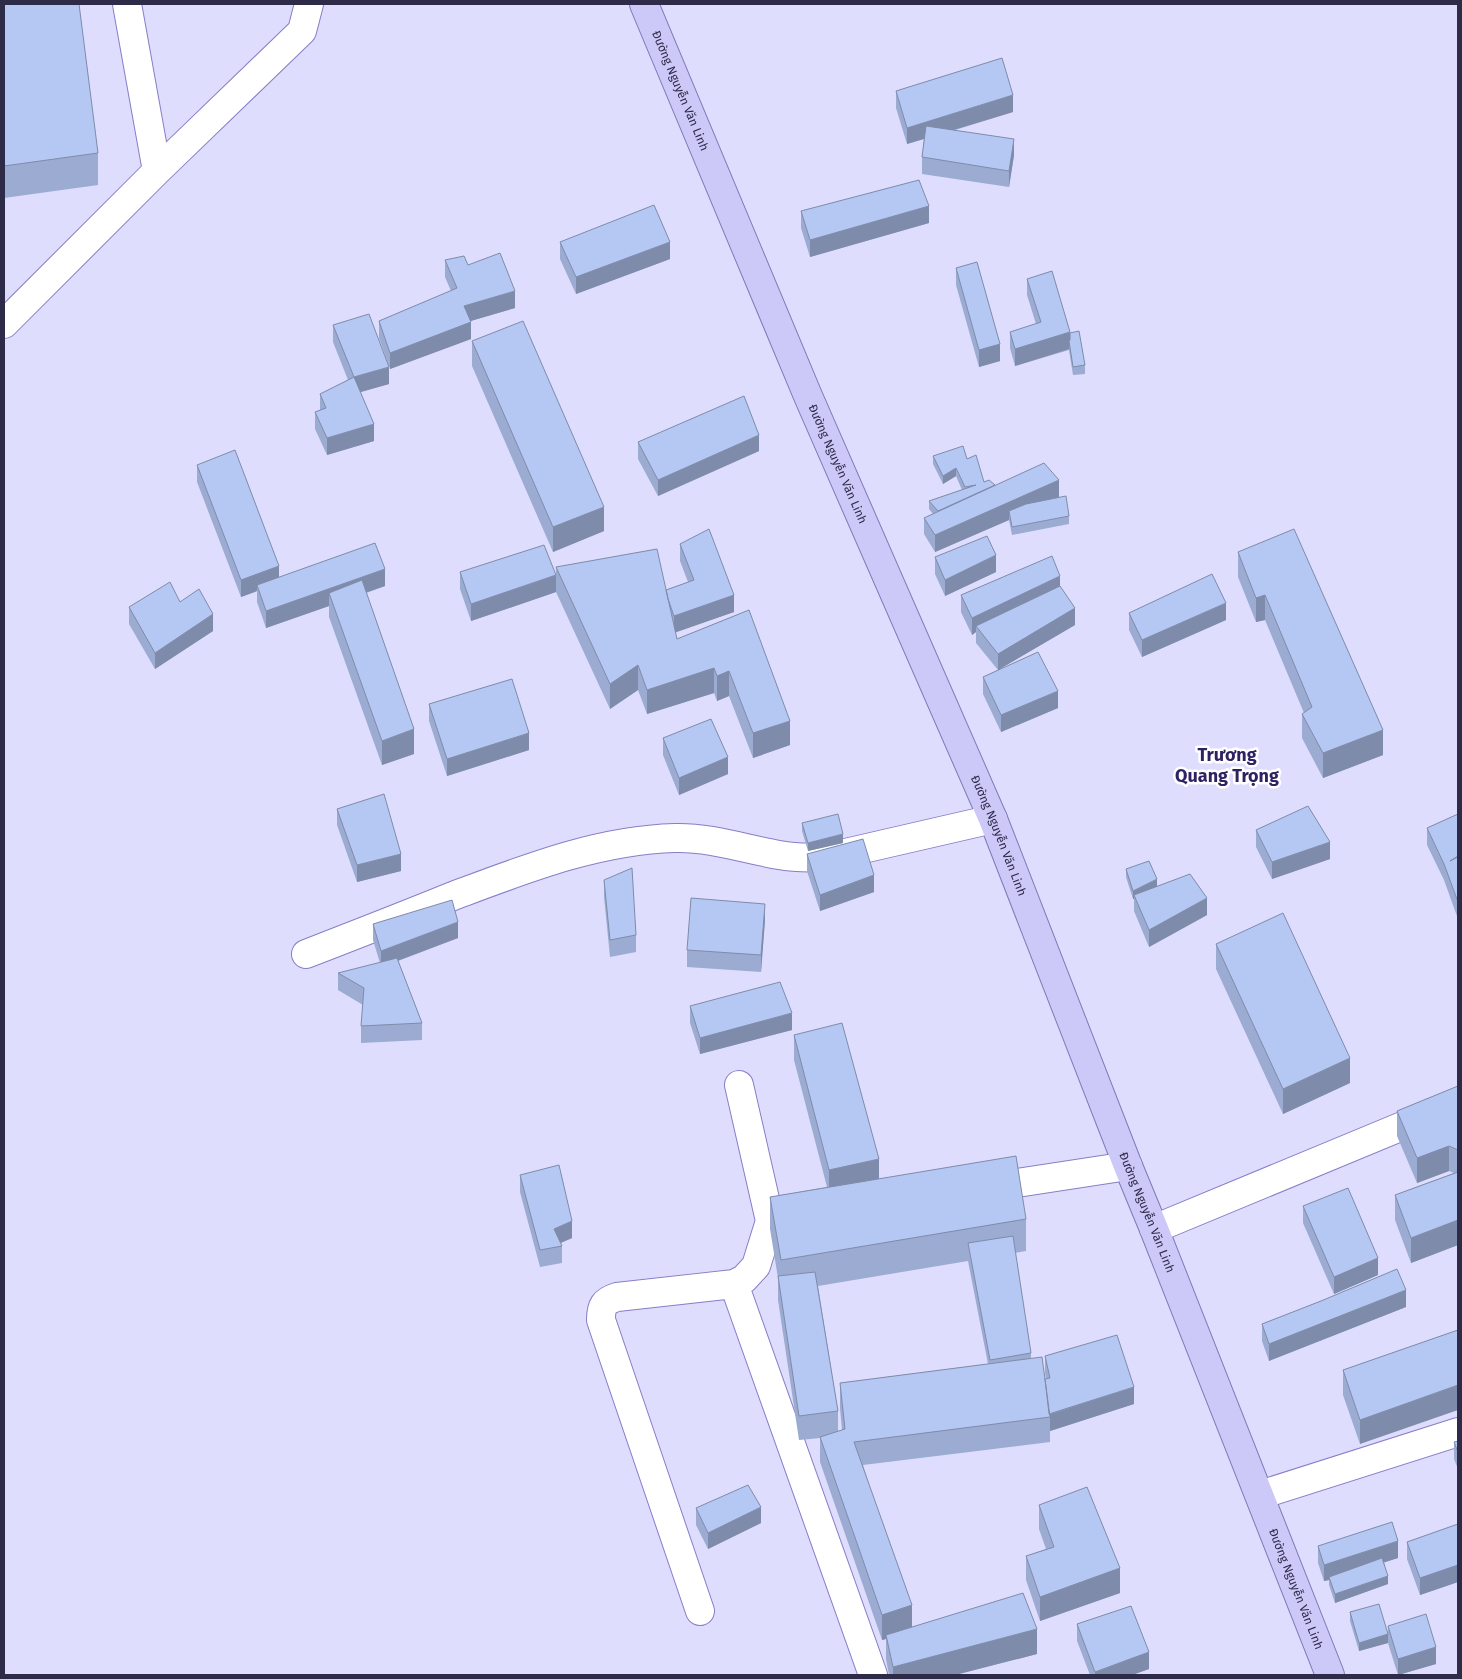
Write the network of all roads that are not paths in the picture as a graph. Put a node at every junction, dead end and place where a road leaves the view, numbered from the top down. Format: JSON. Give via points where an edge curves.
{"nodes":[{"id":1,"x":127,"y":4,"type":"edge"},
{"id":2,"x":309,"y":4,"type":"edge"},
{"id":3,"x":644,"y":4,"type":"edge"},
{"id":4,"x":157,"y":171,"type":"junction"},
{"id":5,"x":4,"y":324,"type":"edge"},
{"id":6,"x":992,"y":819,"type":"junction"},
{"id":7,"x":306,"y":954,"type":"dead end"},
{"id":8,"x":739,"y":1085,"type":"dead end"},
{"id":9,"x":1458,"y":1103,"type":"edge"},
{"id":10,"x":1128,"y":1166,"type":"junction"},
{"id":11,"x":964,"y":1191,"type":"edge"},
{"id":12,"x":799,"y":1217,"type":"edge"},
{"id":13,"x":770,"y":1221,"type":"junction"},
{"id":14,"x":1154,"y":1229,"type":"junction"},
{"id":15,"x":734,"y":1284,"type":"junction"},
{"id":16,"x":1458,"y":1432,"type":"edge"},
{"id":17,"x":1260,"y":1495,"type":"junction"},
{"id":18,"x":700,"y":1611,"type":"dead end"},
{"id":19,"x":873,"y":1675,"type":"edge"},
{"id":20,"x":1330,"y":1675,"type":"edge"}],
"edges":[{"from":1,"to":4,"type":"street"},
{"from":2,"to":4,"type":"street","via":[[302,31]]},
{"from":3,"to":6,"type":"main road","name":"Đường Nguyễn Văn Linh","via":[[808,396]]},
{"from":4,"to":5,"type":"street"},
{"from":6,"to":7,"type":"street","via":[[828,857],[781,856],[713,841],[676,838],[634,841],[580,851],[485,884]]},
{"from":6,"to":10,"type":"main road","name":"Đường Nguyễn Văn Linh"},
{"from":8,"to":13,"type":"street"},
{"from":9,"to":14,"type":"street"},
{"from":10,"to":11,"type":"street"},
{"from":10,"to":14,"type":"main road","name":"Đường Nguyễn Văn Linh"},
{"from":12,"to":13,"type":"street"},
{"from":13,"to":15,"type":"street","via":[[756,1266]]},
{"from":14,"to":17,"type":"main road","name":"Đường Nguyễn Văn Linh"},
{"from":15,"to":18,"type":"street","via":[[617,1297],[608,1300],[601,1310],[601,1320]]},
{"from":15,"to":19,"type":"street"},
{"from":16,"to":17,"type":"street"},
{"from":17,"to":20,"type":"main road","name":"Đường Nguyễn Văn Linh"}]}
